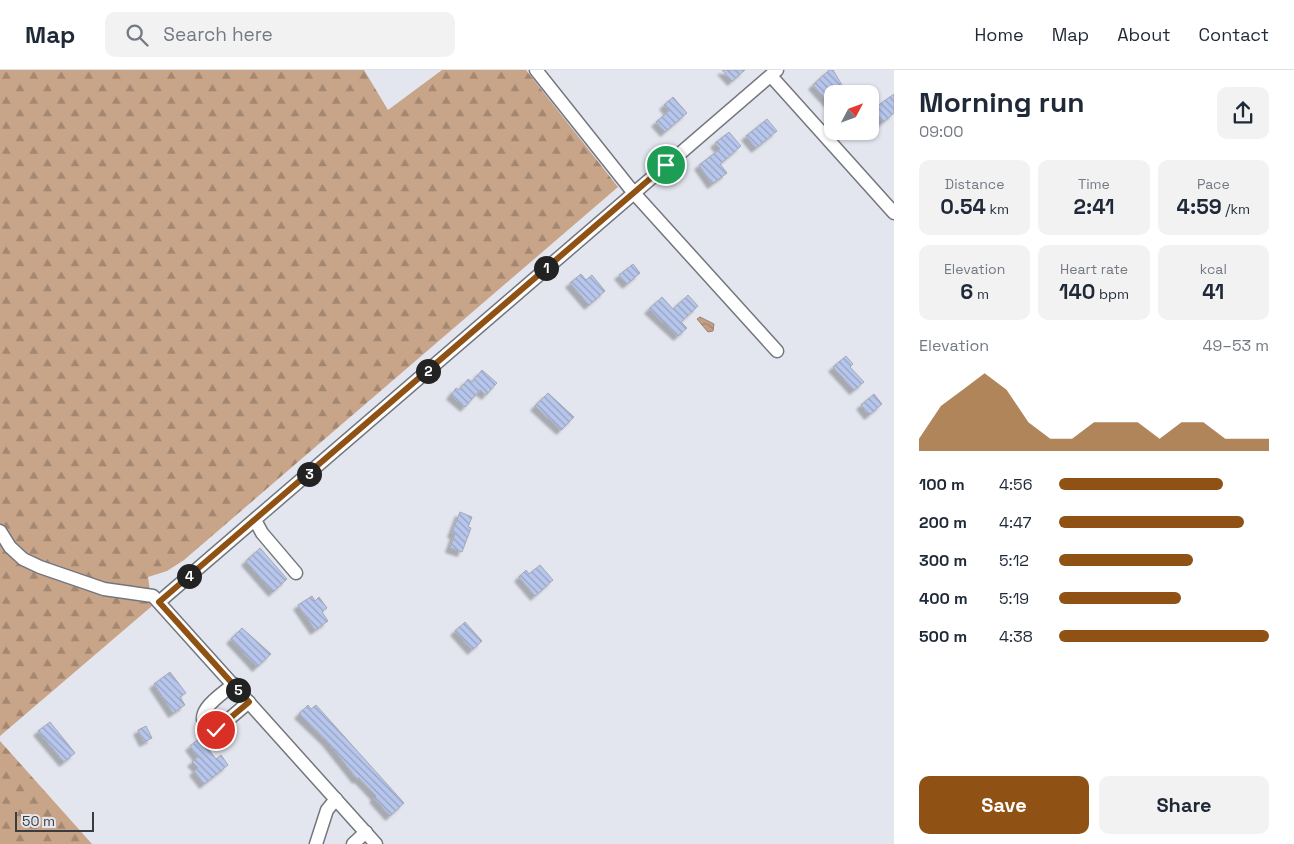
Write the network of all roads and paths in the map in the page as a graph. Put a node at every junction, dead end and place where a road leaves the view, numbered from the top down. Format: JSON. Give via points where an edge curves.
{"nodes":[{"id":1,"x":536,"y":70,"type":"edge"},
{"id":2,"x":774,"y":73,"type":"edge"},
{"id":3,"x":634,"y":192,"type":"junction"},
{"id":4,"x":894,"y":214,"type":"edge"},
{"id":5,"x":777,"y":352,"type":"dead end"},
{"id":6,"x":255,"y":520,"type":"junction"},
{"id":7,"x":0,"y":532,"type":"edge"},
{"id":8,"x":296,"y":573,"type":"dead end"},
{"id":9,"x":159,"y":602,"type":"junction"},
{"id":10,"x":234,"y":684,"type":"junction"},
{"id":11,"x":249,"y":702,"type":"junction"},
{"id":12,"x":336,"y":799,"type":"junction"},
{"id":13,"x":366,"y":832,"type":"junction"},
{"id":14,"x":316,"y":844,"type":"edge"},
{"id":15,"x":353,"y":844,"type":"edge"},
{"id":16,"x":376,"y":844,"type":"edge"}],
"edges":[{"from":1,"to":3,"type":"street"},
{"from":2,"to":3,"type":"street"},
{"from":2,"to":4,"type":"street"},
{"from":3,"to":5,"type":"street"},
{"from":3,"to":6,"type":"street"},
{"from":6,"to":8,"type":"street"},
{"from":6,"to":9,"type":"street"},
{"from":7,"to":9,"type":"street","via":[[23,559],[40,567],[104,589],[153,596]]},
{"from":9,"to":10,"type":"street"},
{"from":10,"to":11,"type":"street"},
{"from":10,"to":11,"type":"street","via":[[205,711],[204,725],[209,730],[216,730]]},
{"from":11,"to":12,"type":"street"},
{"from":12,"to":13,"type":"street"},
{"from":12,"to":14,"type":"street","via":[[327,810]]},
{"from":13,"to":15,"type":"street"},
{"from":13,"to":16,"type":"street"}]}
